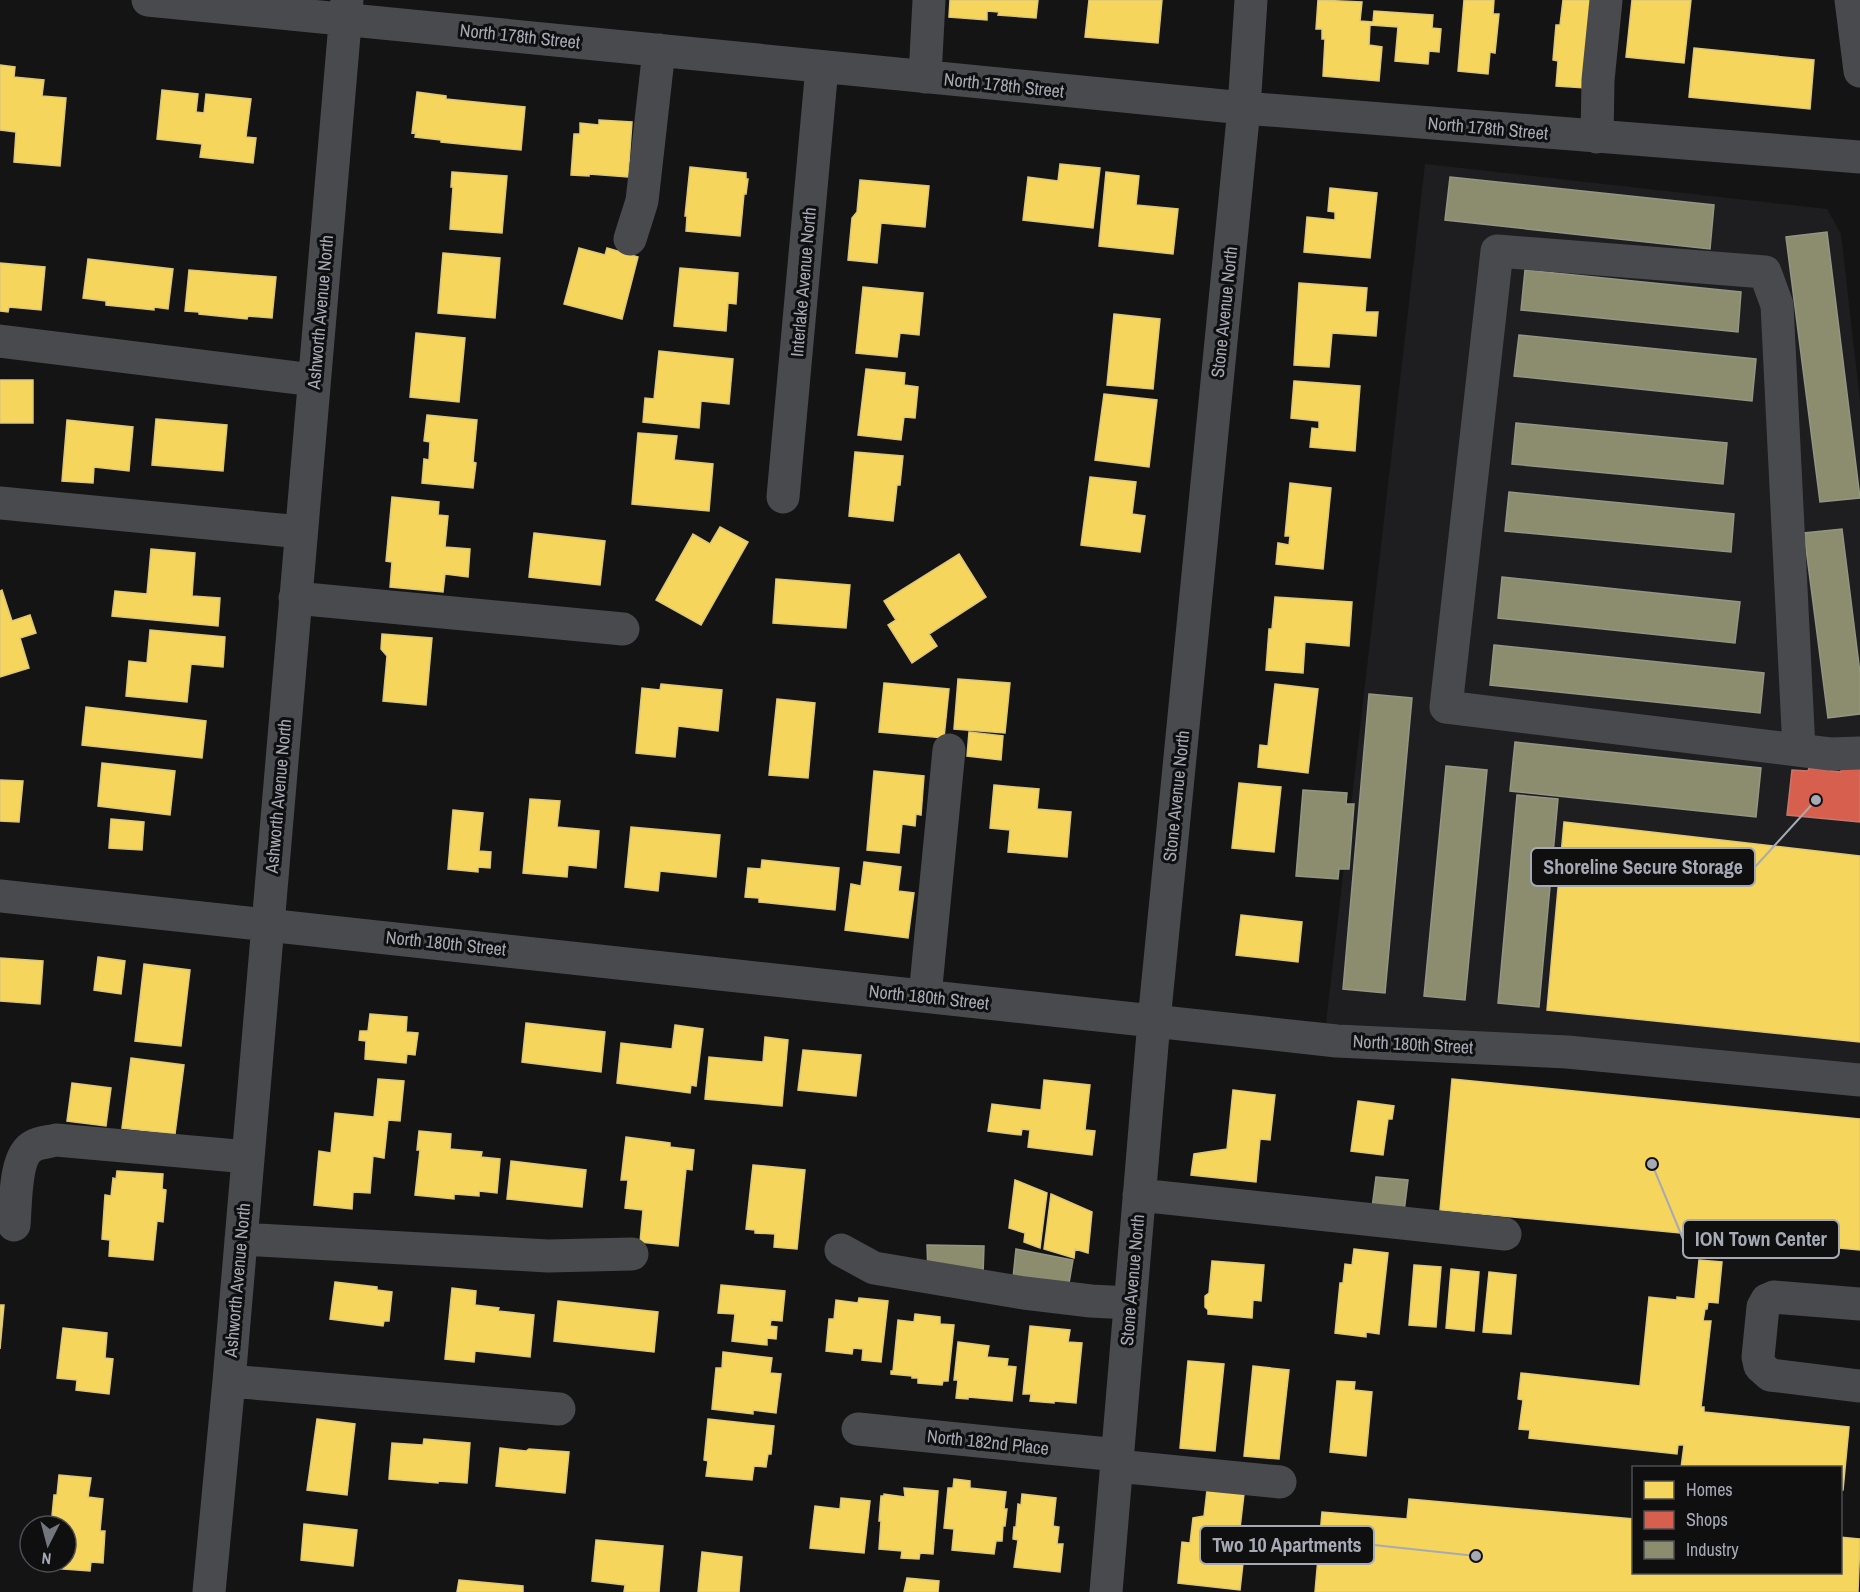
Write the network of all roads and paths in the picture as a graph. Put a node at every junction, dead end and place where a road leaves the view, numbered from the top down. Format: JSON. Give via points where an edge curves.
{"nodes":[{"id":1,"x":148,"y":0,"type":"edge"},
{"id":2,"x":929,"y":0,"type":"edge"},
{"id":3,"x":1251,"y":0,"type":"edge"},
{"id":4,"x":1606,"y":0,"type":"edge"},
{"id":5,"x":1851,"y":0,"type":"edge"},
{"id":6,"x":346,"y":9,"type":"edge"},
{"id":7,"x":659,"y":50,"type":"junction"},
{"id":8,"x":822,"y":67,"type":"junction"},
{"id":9,"x":1860,"y":71,"type":"edge"},
{"id":10,"x":925,"y":77,"type":"junction"},
{"id":11,"x":1244,"y":108,"type":"junction"},
{"id":12,"x":1597,"y":137,"type":"junction"},
{"id":13,"x":1860,"y":157,"type":"edge"},
{"id":14,"x":630,"y":239,"type":"dead end"},
{"id":15,"x":0,"y":341,"type":"edge"},
{"id":16,"x":314,"y":380,"type":"junction"},
{"id":17,"x":783,"y":497,"type":"dead end"},
{"id":18,"x":0,"y":503,"type":"edge"},
{"id":19,"x":301,"y":532,"type":"junction"},
{"id":20,"x":295,"y":598,"type":"junction"},
{"id":21,"x":623,"y":629,"type":"dead end"},
{"id":22,"x":949,"y":750,"type":"dead end"},
{"id":23,"x":1799,"y":750,"type":"junction"},
{"id":24,"x":1860,"y":753,"type":"edge"},
{"id":25,"x":0,"y":896,"type":"edge"},
{"id":26,"x":267,"y":924,"type":"junction"},
{"id":27,"x":925,"y":996,"type":"junction"},
{"id":28,"x":1154,"y":1021,"type":"junction"},
{"id":29,"x":1860,"y":1080,"type":"edge"},
{"id":30,"x":248,"y":1157,"type":"junction"},
{"id":31,"x":1139,"y":1195,"type":"junction"},
{"id":32,"x":14,"y":1225,"type":"dead end"},
{"id":33,"x":1505,"y":1234,"type":"dead end"},
{"id":34,"x":241,"y":1239,"type":"junction"},
{"id":35,"x":841,"y":1250,"type":"dead end"},
{"id":36,"x":632,"y":1254,"type":"dead end"},
{"id":37,"x":1130,"y":1303,"type":"junction"},
{"id":38,"x":1860,"y":1304,"type":"edge"},
{"id":39,"x":229,"y":1381,"type":"junction"},
{"id":40,"x":1860,"y":1386,"type":"edge"},
{"id":41,"x":559,"y":1409,"type":"dead end"},
{"id":42,"x":858,"y":1429,"type":"dead end"},
{"id":43,"x":1117,"y":1460,"type":"junction"},
{"id":44,"x":1280,"y":1482,"type":"dead end"},
{"id":45,"x":209,"y":1592,"type":"edge"},
{"id":46,"x":1106,"y":1592,"type":"edge"}],
"edges":[{"from":1,"to":6,"type":"street","name":"North 178th Street"},
{"from":2,"to":10,"type":"street"},
{"from":3,"to":11,"type":"street","name":"Stone Avenue North"},
{"from":4,"to":12,"type":"street"},
{"from":5,"to":9,"type":"street"},
{"from":6,"to":7,"type":"street","name":"North 178th Street"},
{"from":6,"to":16,"type":"street","name":"Ashworth Avenue North"},
{"from":7,"to":8,"type":"street","name":"North 178th Street"},
{"from":7,"to":14,"type":"street","via":[[642,201]]},
{"from":8,"to":10,"type":"street","name":"North 178th Street"},
{"from":8,"to":17,"type":"street","name":"Interlake Avenue North"},
{"from":10,"to":11,"type":"street","name":"North 178th Street"},
{"from":11,"to":12,"type":"street","name":"North 178th Street"},
{"from":11,"to":28,"type":"street","name":"Stone Avenue North"},
{"from":12,"to":13,"type":"street","name":"North 178th Street"},
{"from":15,"to":16,"type":"street"},
{"from":16,"to":19,"type":"street","name":"Ashworth Avenue North"},
{"from":18,"to":19,"type":"street"},
{"from":19,"to":20,"type":"street","name":"Ashworth Avenue North"},
{"from":20,"to":21,"type":"street"},
{"from":20,"to":26,"type":"street","name":"Ashworth Avenue North"},
{"from":22,"to":27,"type":"street"},
{"from":23,"to":23,"type":"street","via":[[1446,707],[1497,251],[1765,272],[1777,305]]},
{"from":23,"to":24,"type":"street"},
{"from":25,"to":26,"type":"street","name":"North 180th Street"},
{"from":26,"to":27,"type":"street","name":"North 180th Street"},
{"from":26,"to":30,"type":"street","name":"Ashworth Avenue North"},
{"from":27,"to":28,"type":"street","name":"North 180th Street"},
{"from":28,"to":29,"type":"street","name":"North 180th Street","via":[[1338,1041],[1567,1052]]},
{"from":28,"to":31,"type":"street","name":"Stone Avenue North"},
{"from":30,"to":32,"type":"street","via":[[56,1140],[33,1146],[20,1163]]},
{"from":30,"to":34,"type":"street","name":"Ashworth Avenue North"},
{"from":31,"to":33,"type":"street"},
{"from":31,"to":37,"type":"street","name":"Stone Avenue North"},
{"from":34,"to":36,"type":"street","via":[[548,1256]]},
{"from":34,"to":39,"type":"street","name":"Ashworth Avenue North"},
{"from":35,"to":37,"type":"street","via":[[874,1268],[1024,1293]]},
{"from":37,"to":43,"type":"street","name":"Stone Avenue North"},
{"from":38,"to":40,"type":"street","via":[[1774,1297],[1767,1300],[1763,1306],[1758,1358],[1770,1375]]},
{"from":39,"to":41,"type":"street"},
{"from":39,"to":45,"type":"street","name":"Ashworth Avenue North"},
{"from":42,"to":43,"type":"street","name":"North 182nd Place"},
{"from":43,"to":44,"type":"street","name":"North 182nd Place"},
{"from":43,"to":46,"type":"street","name":"Stone Avenue North"}]}
